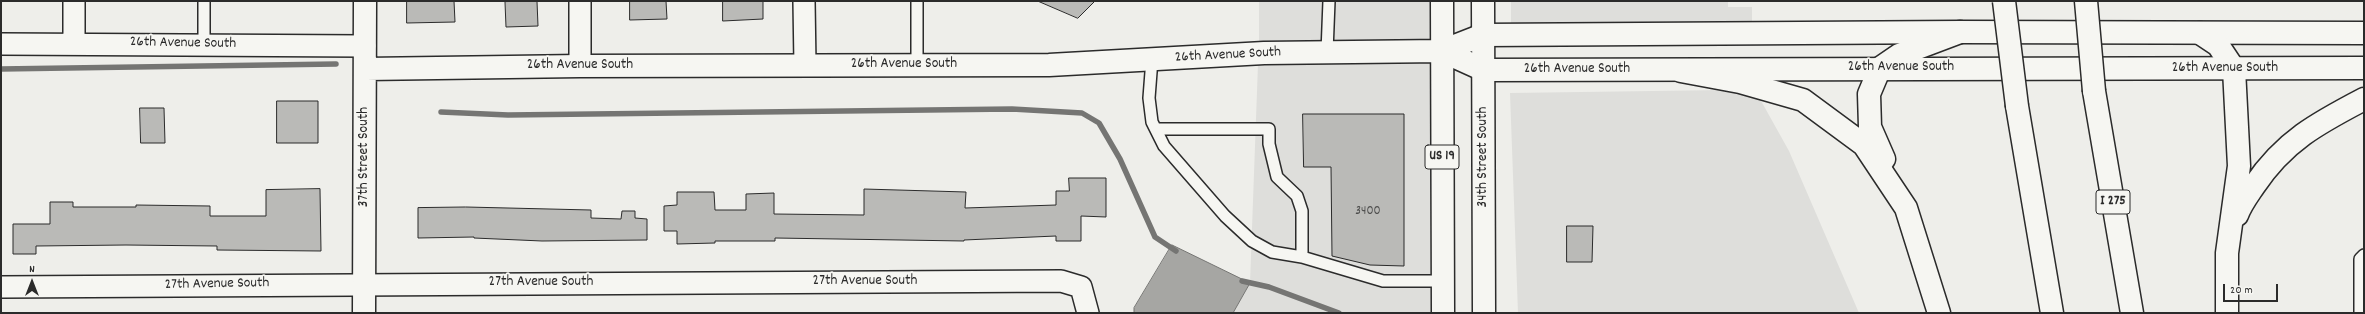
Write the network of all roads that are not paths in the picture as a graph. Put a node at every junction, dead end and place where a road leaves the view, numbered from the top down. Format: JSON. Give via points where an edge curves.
{"nodes":[{"id":1,"x":74,"y":1,"type":"edge"},
{"id":2,"x":204,"y":1,"type":"edge"},
{"id":3,"x":365,"y":1,"type":"edge"},
{"id":4,"x":580,"y":1,"type":"edge"},
{"id":5,"x":804,"y":1,"type":"edge"},
{"id":6,"x":917,"y":1,"type":"edge"},
{"id":7,"x":1329,"y":1,"type":"edge"},
{"id":8,"x":1442,"y":1,"type":"edge"},
{"id":9,"x":1483,"y":1,"type":"edge"},
{"id":10,"x":2004,"y":1,"type":"edge"},
{"id":11,"x":2086,"y":1,"type":"edge"},
{"id":12,"x":1960,"y":32,"type":"junction"},
{"id":13,"x":2200,"y":33,"type":"junction"},
{"id":14,"x":2364,"y":33,"type":"edge"},
{"id":15,"x":1483,"y":35,"type":"junction"},
{"id":16,"x":74,"y":43,"type":"junction"},
{"id":17,"x":1,"y":44,"type":"edge"},
{"id":18,"x":204,"y":45,"type":"junction"},
{"id":19,"x":365,"y":46,"type":"junction"},
{"id":20,"x":1442,"y":51,"type":"junction"},
{"id":21,"x":1327,"y":52,"type":"junction"},
{"id":22,"x":1152,"y":60,"type":"junction"},
{"id":23,"x":805,"y":65,"type":"junction"},
{"id":24,"x":917,"y":65,"type":"junction"},
{"id":25,"x":580,"y":66,"type":"junction"},
{"id":26,"x":1880,"y":68,"type":"junction"},
{"id":27,"x":2364,"y":68,"type":"edge"},
{"id":28,"x":366,"y":69,"type":"junction"},
{"id":29,"x":2234,"y":69,"type":"junction"},
{"id":30,"x":1484,"y":70,"type":"junction"},
{"id":31,"x":1681,"y":71,"type":"junction"},
{"id":32,"x":2364,"y":99,"type":"edge"},
{"id":33,"x":1156,"y":130,"type":"junction"},
{"id":34,"x":1906,"y":208,"type":"junction"},
{"id":35,"x":2227,"y":253,"type":"junction"},
{"id":36,"x":2364,"y":255,"type":"edge"},
{"id":37,"x":1302,"y":257,"type":"junction"},
{"id":38,"x":1443,"y":281,"type":"junction"},
{"id":39,"x":364,"y":284,"type":"junction"},
{"id":40,"x":1,"y":287,"type":"edge"},
{"id":41,"x":364,"y":313,"type":"edge"},
{"id":42,"x":1088,"y":313,"type":"edge"},
{"id":43,"x":1443,"y":313,"type":"edge"},
{"id":44,"x":1484,"y":313,"type":"edge"},
{"id":45,"x":1939,"y":313,"type":"edge"},
{"id":46,"x":2052,"y":313,"type":"edge"},
{"id":47,"x":2132,"y":313,"type":"edge"},
{"id":48,"x":2227,"y":313,"type":"edge"},
{"id":49,"x":2360,"y":313,"type":"edge"}],
"edges":[{"from":1,"to":16,"type":"street"},
{"from":2,"to":18,"type":"lane"},
{"from":3,"to":19,"type":"main road","name":"37th Street South"},
{"from":4,"to":25,"type":"street"},
{"from":5,"to":23,"type":"street"},
{"from":6,"to":24,"type":"lane"},
{"from":7,"to":21,"type":"lane"},
{"from":8,"to":20,"type":"main road","number":"US 19"},
{"from":9,"to":15,"type":"main road","name":"34th Street South"},
{"from":10,"to":46,"type":"main road","bridge":true,"via":[[2017,106]]},
{"from":11,"to":47,"type":"main road","number":"I 275","bridge":true,"via":[[2094,91]]},
{"from":12,"to":13,"type":"main road","name":"26th Avenue South"},
{"from":12,"to":15,"type":"main road","name":"26th Avenue South"},
{"from":12,"to":26,"type":"main road","via":[[1899,55]]},
{"from":13,"to":14,"type":"main road","name":"26th Avenue South"},
{"from":13,"to":29,"type":"main road","via":[[2218,45]]},
{"from":15,"to":20,"type":"main road","name":"26th Avenue South"},
{"from":15,"to":30,"type":"main road","name":"34th Street South"},
{"from":16,"to":17,"type":"street","name":"26th Avenue South"},
{"from":16,"to":18,"type":"street","name":"26th Avenue South"},
{"from":18,"to":19,"type":"street","name":"26th Avenue South"},
{"from":19,"to":28,"type":"main road","name":"37th Street South"},
{"from":20,"to":21,"type":"main road","name":"26th Avenue South"},
{"from":20,"to":30,"type":"main road","name":"26th Avenue South"},
{"from":20,"to":38,"type":"main road","number":"US 19"},
{"from":21,"to":22,"type":"main road","name":"26th Avenue South"},
{"from":22,"to":24,"type":"main road","name":"26th Avenue South","via":[[1050,65]]},
{"from":22,"to":33,"type":"lane","via":[[1149,98],[1152,122]]},
{"from":23,"to":24,"type":"main road","name":"26th Avenue South"},
{"from":23,"to":25,"type":"main road","name":"26th Avenue South"},
{"from":25,"to":28,"type":"main road","name":"26th Avenue South"},
{"from":26,"to":29,"type":"main road","name":"26th Avenue South"},
{"from":26,"to":31,"type":"main road","name":"26th Avenue South"},
{"from":26,"to":34,"type":"main road","via":[[1869,94],[1870,127]]},
{"from":27,"to":29,"type":"main road","name":"26th Avenue South"},
{"from":28,"to":39,"type":"main road","name":"37th Street South"},
{"from":29,"to":35,"type":"main road","via":[[2239,166]]},
{"from":30,"to":31,"type":"main road","name":"26th Avenue South"},
{"from":30,"to":44,"type":"main road","name":"34th Street South"},
{"from":31,"to":34,"type":"main road","via":[[1740,82],[1803,100],[1864,145]]},
{"from":32,"to":35,"type":"main road","via":[[2298,136],[2265,169],[2240,208]]},
{"from":33,"to":37,"type":"lane","via":[[1164,146],[1186,174],[1252,241],[1272,252]]},
{"from":33,"to":37,"type":"lane","via":[[1268,129],[1269,144],[1278,177],[1297,196],[1300,203]]},
{"from":34,"to":45,"type":"main road"},
{"from":35,"to":48,"type":"main road"},
{"from":36,"to":49,"type":"lane","via":[[2360,259]]},
{"from":37,"to":38,"type":"lane","via":[[1383,281]]},
{"from":38,"to":43,"type":"main road","number":"US 19"},
{"from":39,"to":40,"type":"street","name":"27th Avenue South"},
{"from":39,"to":41,"type":"main road","name":"37th Street South"},
{"from":39,"to":42,"type":"street","name":"27th Avenue South","via":[[1061,281],[1081,287]]}]}
